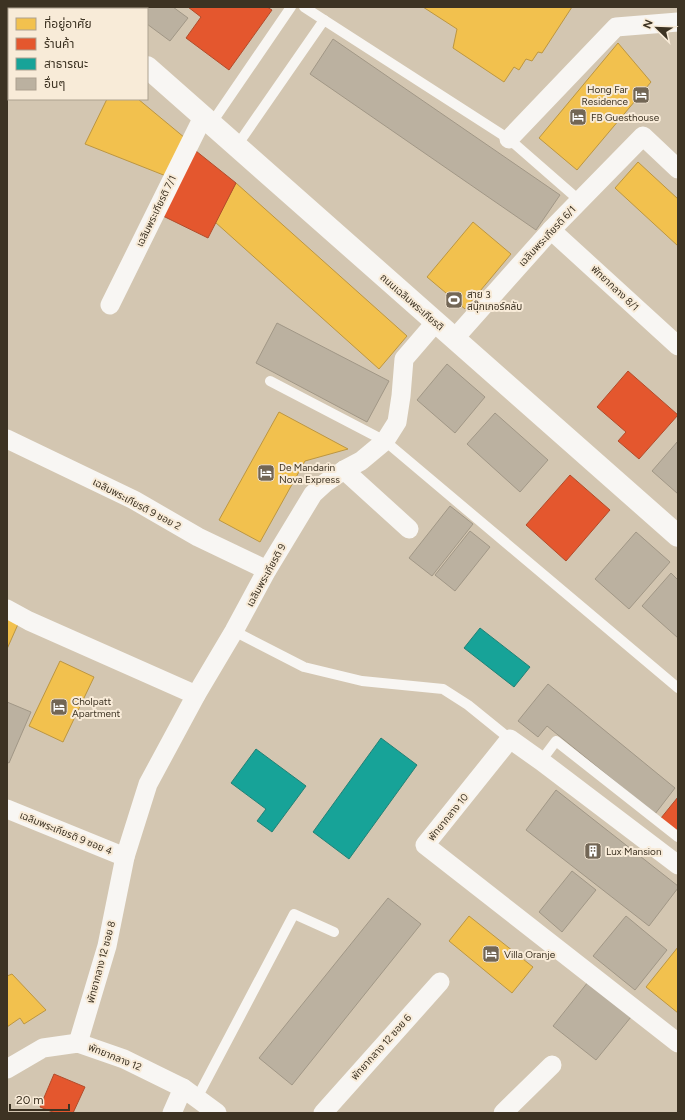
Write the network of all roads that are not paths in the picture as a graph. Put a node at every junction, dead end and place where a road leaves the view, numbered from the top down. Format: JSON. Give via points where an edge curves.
{"nodes":[{"id":1,"x":291,"y":7,"type":"edge"},
{"id":2,"x":304,"y":7,"type":"edge"},
{"id":3,"x":324,"y":20,"type":"junction"},
{"id":4,"x":678,"y":22,"type":"edge"},
{"id":5,"x":148,"y":68,"type":"edge"},
{"id":6,"x":207,"y":121,"type":"junction"},
{"id":7,"x":509,"y":139,"type":"junction"},
{"id":8,"x":236,"y":147,"type":"junction"},
{"id":9,"x":678,"y":169,"type":"edge"},
{"id":10,"x":580,"y":200,"type":"junction"},
{"id":11,"x":551,"y":230,"type":"junction"},
{"id":12,"x":110,"y":305,"type":"dead end"},
{"id":13,"x":435,"y":323,"type":"junction"},
{"id":14,"x":454,"y":339,"type":"junction"},
{"id":15,"x":678,"y":346,"type":"edge"},
{"id":16,"x":270,"y":381,"type":"dead end"},
{"id":17,"x":7,"y":439,"type":"edge"},
{"id":18,"x":385,"y":442,"type":"junction"},
{"id":19,"x":344,"y":470,"type":"junction"},
{"id":20,"x":409,"y":529,"type":"dead end"},
{"id":21,"x":678,"y":536,"type":"edge"},
{"id":22,"x":267,"y":570,"type":"junction"},
{"id":23,"x":7,"y":609,"type":"edge"},
{"id":24,"x":234,"y":632,"type":"junction"},
{"id":25,"x":678,"y":688,"type":"edge"},
{"id":26,"x":196,"y":695,"type":"junction"},
{"id":27,"x":510,"y":739,"type":"junction"},
{"id":28,"x":541,"y":761,"type":"junction"},
{"id":29,"x":7,"y":809,"type":"edge"},
{"id":30,"x":678,"y":838,"type":"edge"},
{"id":31,"x":125,"y":857,"type":"junction"},
{"id":32,"x":678,"y":865,"type":"edge"},
{"id":33,"x":334,"y":932,"type":"dead end"},
{"id":34,"x":440,"y":982,"type":"dead end"},
{"id":35,"x":78,"y":1043,"type":"junction"},
{"id":36,"x":678,"y":1043,"type":"edge"},
{"id":37,"x":552,"y":1065,"type":"dead end"},
{"id":38,"x":7,"y":1069,"type":"edge"},
{"id":39,"x":190,"y":1093,"type":"junction"},
{"id":40,"x":172,"y":1113,"type":"edge"},
{"id":41,"x":217,"y":1113,"type":"edge"},
{"id":42,"x":323,"y":1113,"type":"edge"},
{"id":43,"x":503,"y":1113,"type":"edge"}],
"edges":[{"from":1,"to":6,"type":"lane"},
{"from":2,"to":3,"type":"lane"},
{"from":3,"to":7,"type":"lane"},
{"from":3,"to":8,"type":"lane"},
{"from":4,"to":7,"type":"street","via":[[616,27]]},
{"from":5,"to":6,"type":"main road","name":"ถนนเฉลิมพระเกียรติ"},
{"from":6,"to":8,"type":"main road","name":"ถนนเฉลิมพระเกียรติ"},
{"from":6,"to":12,"type":"street","name":"เฉลิมพระเกียรติ 7/1"},
{"from":7,"to":10,"type":"lane"},
{"from":8,"to":13,"type":"main road","name":"ถนนเฉลิมพระเกียรติ"},
{"from":9,"to":10,"type":"street","name":"เฉลิมพระเกียรติ 6/1","via":[[643,136]]},
{"from":10,"to":11,"type":"street","name":"เฉลิมพระเกียรติ 6/1"},
{"from":11,"to":14,"type":"street","name":"เฉลิมพระเกียรติ 6/1"},
{"from":11,"to":15,"type":"street","name":"พัทยากลาง 8/1"},
{"from":13,"to":14,"type":"main road","name":"ถนนเฉลิมพระเกียรติ"},
{"from":13,"to":18,"type":"street","name":"เฉลิมพระเกียรติ 9","via":[[404,359],[402,396],[397,422]]},
{"from":14,"to":21,"type":"main road","name":"ถนนเฉลิมพระเกียรติ"},
{"from":16,"to":18,"type":"lane"},
{"from":17,"to":22,"type":"street","name":"เฉลิมพระเกียรติ 9 ซอย 2","via":[[134,500],[198,537]]},
{"from":18,"to":19,"type":"street","name":"เฉลิมพระเกียรติ 9","via":[[361,461]]},
{"from":18,"to":25,"type":"lane"},
{"from":19,"to":20,"type":"street"},
{"from":19,"to":22,"type":"street","name":"เฉลิมพระเกียรติ 9","via":[[313,494]]},
{"from":22,"to":24,"type":"street","name":"เฉลิมพระเกียรติ 9"},
{"from":23,"to":26,"type":"street"},
{"from":24,"to":26,"type":"street","name":"เฉลิมพระเกียรติ 9"},
{"from":24,"to":27,"type":"lane","via":[[304,667],[362,681],[443,690],[468,705]]},
{"from":26,"to":31,"type":"street","name":"เฉลิมพระเกียรติ 9","via":[[148,784]]},
{"from":27,"to":28,"type":"street"},
{"from":27,"to":36,"type":"street","name":"พัทยากลาง 10","via":[[425,845]]},
{"from":28,"to":30,"type":"lane","via":[[556,741]]},
{"from":28,"to":32,"type":"street"},
{"from":29,"to":31,"type":"street","name":"เฉลิมพระเกียรติ 9 ซอย 4"},
{"from":31,"to":35,"type":"street","name":"พัทยากลาง 12 ซอย 8","via":[[107,946]]},
{"from":33,"to":39,"type":"lane","via":[[294,914]]},
{"from":34,"to":42,"type":"street","name":"พัทยากลาง 12 ซอย 6"},
{"from":35,"to":38,"type":"street","name":"พัทยากลาง 12","via":[[44,1048]]},
{"from":35,"to":39,"type":"street","name":"พัทยากลาง 12","via":[[124,1059]]},
{"from":37,"to":43,"type":"street"},
{"from":39,"to":40,"type":"street"},
{"from":39,"to":41,"type":"street","name":"พัทยากลาง 12"}]}
